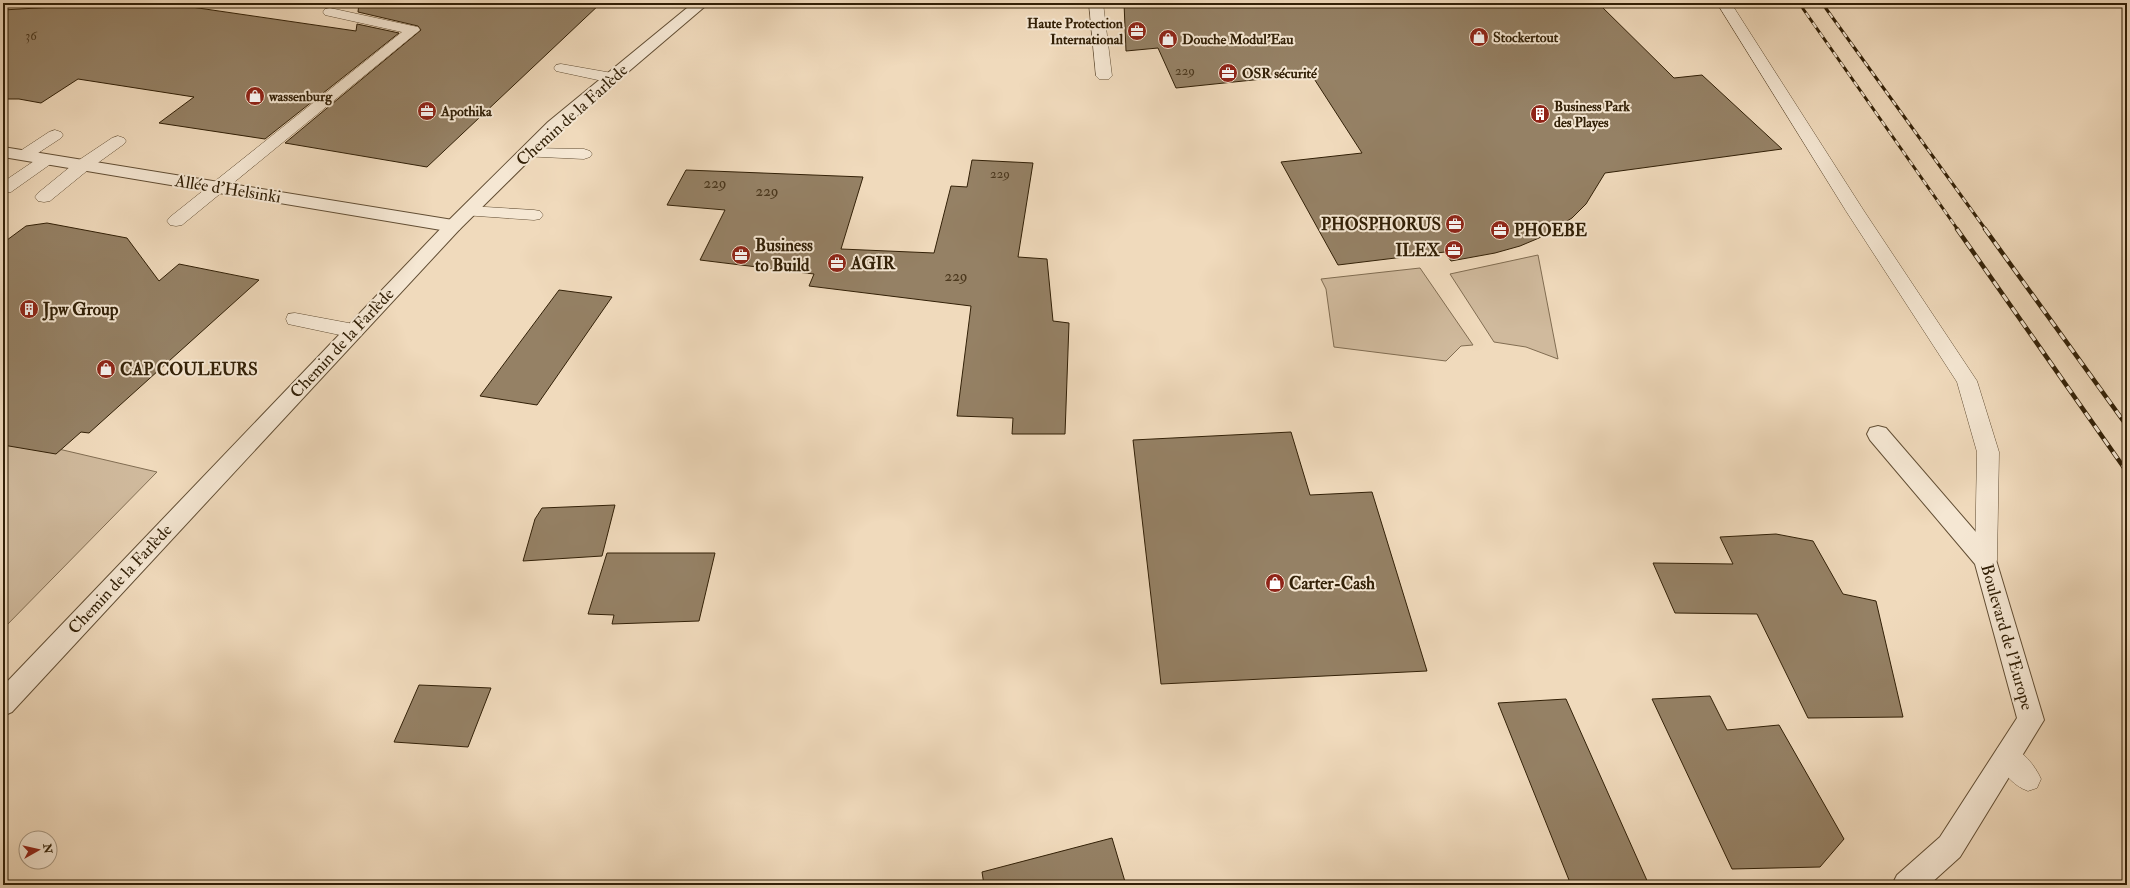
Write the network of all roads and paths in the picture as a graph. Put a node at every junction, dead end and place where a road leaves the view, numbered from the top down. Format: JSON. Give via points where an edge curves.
{"nodes":[{"id":1,"x":702,"y":3,"type":"edge"},
{"id":2,"x":1096,"y":3,"type":"edge"},
{"id":3,"x":1724,"y":3,"type":"edge"},
{"id":4,"x":330,"y":12,"type":"dead end"},
{"id":5,"x":561,"y":68,"type":"dead end"},
{"id":6,"x":1104,"y":76,"type":"dead end"},
{"id":7,"x":612,"y":78,"type":"junction"},
{"id":8,"x":55,"y":135,"type":"dead end"},
{"id":9,"x":118,"y":141,"type":"dead end"},
{"id":10,"x":3,"y":152,"type":"edge"},
{"id":11,"x":527,"y":153,"type":"junction"},
{"id":12,"x":584,"y":154,"type":"dead end"},
{"id":13,"x":23,"y":156,"type":"junction"},
{"id":14,"x":46,"y":160,"type":"junction"},
{"id":15,"x":82,"y":166,"type":"junction"},
{"id":16,"x":5,"y":188,"type":"dead end"},
{"id":17,"x":218,"y":188,"type":"junction"},
{"id":18,"x":44,"y":197,"type":"dead end"},
{"id":19,"x":469,"y":211,"type":"junction"},
{"id":20,"x":534,"y":214,"type":"dead end"},
{"id":21,"x":176,"y":221,"type":"dead end"},
{"id":22,"x":453,"y":226,"type":"junction"},
{"id":23,"x":295,"y":319,"type":"dead end"},
{"id":24,"x":354,"y":331,"type":"junction"},
{"id":25,"x":1878,"y":434,"type":"dead end"},
{"id":26,"x":1986,"y":560,"type":"junction"},
{"id":27,"x":3,"y":704,"type":"edge"},
{"id":28,"x":2007,"y":756,"type":"junction"},
{"id":29,"x":2028,"y":779,"type":"dead end"},
{"id":30,"x":1907,"y":885,"type":"edge"}],
"edges":[{"from":1,"to":7,"type":"street","name":"Chemin de la Farlède"},
{"from":2,"to":6,"type":"lane"},
{"from":3,"to":26,"type":"lane","via":[[1967,382],[1988,452]]},
{"from":4,"to":17,"type":"lane","via":[[413,30]]},
{"from":5,"to":7,"type":"lane"},
{"from":7,"to":11,"type":"street","name":"Chemin de la Farlède","via":[[554,126]]},
{"from":8,"to":13,"type":"lane"},
{"from":9,"to":15,"type":"lane"},
{"from":10,"to":13,"type":"street","name":"Allée d'Helsinki"},
{"from":11,"to":12,"type":"lane"},
{"from":11,"to":19,"type":"street","name":"Chemin de la Farlède"},
{"from":13,"to":14,"type":"street","name":"Allée d'Helsinki"},
{"from":14,"to":15,"type":"street","name":"Allée d'Helsinki"},
{"from":14,"to":16,"type":"lane"},
{"from":15,"to":17,"type":"street","name":"Allée d'Helsinki"},
{"from":15,"to":18,"type":"lane"},
{"from":17,"to":21,"type":"lane"},
{"from":17,"to":22,"type":"street","name":"Allée d'Helsinki"},
{"from":19,"to":20,"type":"lane"},
{"from":19,"to":22,"type":"street","name":"Chemin de la Farlède"},
{"from":22,"to":24,"type":"street","name":"Chemin de la Farlède"},
{"from":23,"to":24,"type":"lane"},
{"from":24,"to":27,"type":"street","name":"Chemin de la Farlède"},
{"from":25,"to":26,"type":"street","name":"Boulevard de l'Europe"},
{"from":26,"to":28,"type":"street","name":"Boulevard de l'Europe","via":[[2031,720]]},
{"from":28,"to":29,"type":"lane"},
{"from":28,"to":30,"type":"street","name":"Boulevard de l'Europe","via":[[1950,847]]}]}
